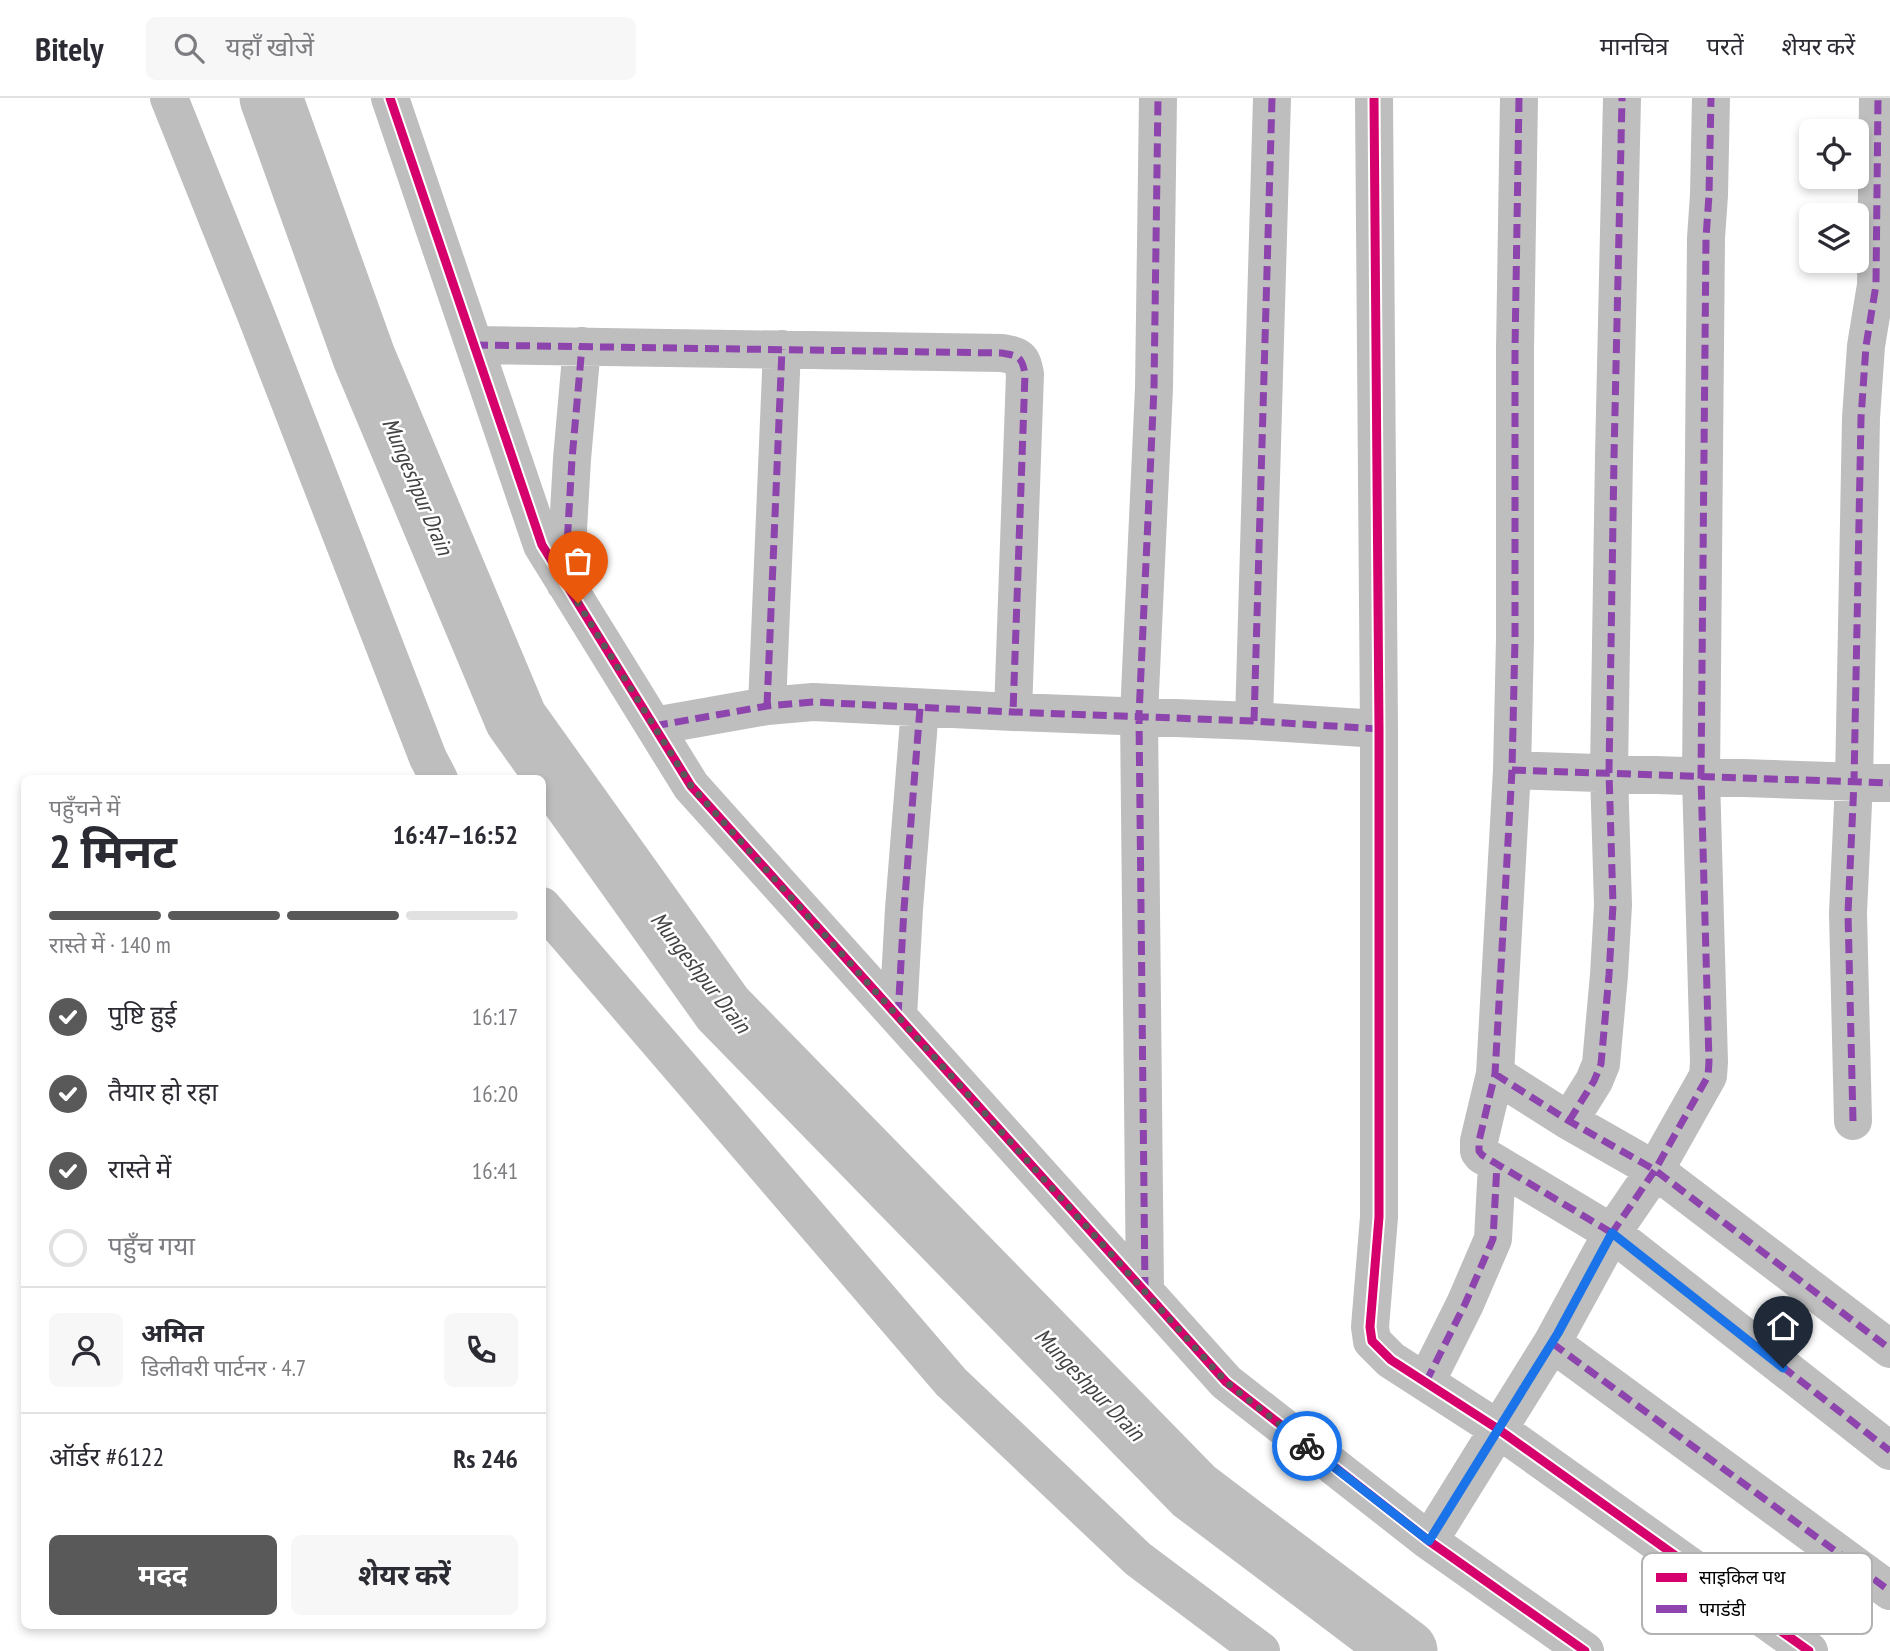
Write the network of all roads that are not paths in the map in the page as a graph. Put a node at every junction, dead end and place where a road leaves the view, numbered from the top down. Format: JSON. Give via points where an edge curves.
{"nodes":[{"id":1,"x":169,"y":98,"type":"edge"},
{"id":2,"x":390,"y":98,"type":"edge"},
{"id":3,"x":1158,"y":98,"type":"edge"},
{"id":4,"x":1272,"y":98,"type":"edge"},
{"id":5,"x":1374,"y":98,"type":"edge"},
{"id":6,"x":1519,"y":98,"type":"edge"},
{"id":7,"x":1622,"y":98,"type":"edge"},
{"id":8,"x":1711,"y":98,"type":"edge"},
{"id":9,"x":1878,"y":98,"type":"edge"},
{"id":10,"x":474,"y":345,"type":"junction"},
{"id":11,"x":582,"y":346,"type":"junction"},
{"id":12,"x":782,"y":349,"type":"junction"},
{"id":13,"x":565,"y":583,"type":"junction"},
{"id":14,"x":767,"y":706,"type":"junction"},
{"id":15,"x":920,"y":708,"type":"junction"},
{"id":16,"x":1013,"y":712,"type":"junction"},
{"id":17,"x":1139,"y":715,"type":"junction"},
{"id":18,"x":1254,"y":720,"type":"junction"},
{"id":19,"x":653,"y":726,"type":"junction"},
{"id":20,"x":1378,"y":729,"type":"junction"},
{"id":21,"x":1512,"y":770,"type":"junction"},
{"id":22,"x":1609,"y":772,"type":"junction"},
{"id":23,"x":437,"y":775,"type":"edge"},
{"id":24,"x":1702,"y":777,"type":"junction"},
{"id":25,"x":1872,"y":783,"type":"edge"},
{"id":26,"x":546,"y":911,"type":"edge"},
{"id":27,"x":898,"y":1016,"type":"junction"},
{"id":28,"x":1495,"y":1074,"type":"junction"},
{"id":29,"x":1569,"y":1121,"type":"junction"},
{"id":30,"x":1853,"y":1121,"type":"dead end"},
{"id":31,"x":1497,"y":1164,"type":"junction"},
{"id":32,"x":1655,"y":1170,"type":"junction"},
{"id":33,"x":1612,"y":1233,"type":"junction"},
{"id":34,"x":1145,"y":1292,"type":"junction"},
{"id":35,"x":1552,"y":1343,"type":"junction"},
{"id":36,"x":1890,"y":1349,"type":"edge"},
{"id":37,"x":1426,"y":1382,"type":"junction"},
{"id":38,"x":1498,"y":1429,"type":"junction"},
{"id":39,"x":1890,"y":1451,"type":"edge"},
{"id":40,"x":1429,"y":1541,"type":"junction"},
{"id":41,"x":1672,"y":1553,"type":"edge"},
{"id":42,"x":1838,"y":1553,"type":"edge"},
{"id":43,"x":1872,"y":1578,"type":"edge"},
{"id":44,"x":1890,"y":1591,"type":"edge"},
{"id":45,"x":1785,"y":1634,"type":"edge"},
{"id":46,"x":1261,"y":1651,"type":"edge"},
{"id":47,"x":1585,"y":1651,"type":"edge"},
{"id":48,"x":1809,"y":1651,"type":"edge"}],
"edges":[{"from":1,"to":23,"type":"street"},
{"from":2,"to":10,"type":"street"},
{"from":3,"to":17,"type":"street","via":[[1154,388]]},
{"from":4,"to":18,"type":"street"},
{"from":5,"to":20,"type":"street"},
{"from":6,"to":21,"type":"street"},
{"from":7,"to":22,"type":"street"},
{"from":8,"to":24,"type":"street"},
{"from":9,"to":25,"type":"street","via":[[1876,285],[1861,418]]},
{"from":10,"to":11,"type":"street"},
{"from":10,"to":13,"type":"street","via":[[542,545]]},
{"from":11,"to":12,"type":"street"},
{"from":11,"to":13,"type":"street"},
{"from":12,"to":14,"type":"street"},
{"from":12,"to":16,"type":"street","via":[[1002,353],[1023,362]]},
{"from":13,"to":19,"type":"street"},
{"from":14,"to":15,"type":"street","via":[[813,702]]},
{"from":14,"to":19,"type":"street"},
{"from":15,"to":16,"type":"street"},
{"from":15,"to":27,"type":"street"},
{"from":16,"to":17,"type":"street"},
{"from":17,"to":18,"type":"street"},
{"from":17,"to":34,"type":"street"},
{"from":18,"to":20,"type":"street"},
{"from":19,"to":27,"type":"street","via":[[691,786]]},
{"from":20,"to":37,"type":"street","via":[[1379,1217],[1370,1327],[1372,1341],[1391,1360]]},
{"from":21,"to":22,"type":"street"},
{"from":21,"to":28,"type":"street"},
{"from":22,"to":24,"type":"street"},
{"from":22,"to":29,"type":"street","via":[[1613,905],[1601,1064]]},
{"from":24,"to":25,"type":"street"},
{"from":24,"to":32,"type":"street","via":[[1708,1076]]},
{"from":25,"to":30,"type":"street","via":[[1848,913]]},
{"from":26,"to":46,"type":"street","via":[[951,1382],[1138,1559]]},
{"from":27,"to":34,"type":"street"},
{"from":28,"to":29,"type":"street"},
{"from":28,"to":31,"type":"street","via":[[1479,1151]]},
{"from":29,"to":32,"type":"street"},
{"from":31,"to":33,"type":"street"},
{"from":31,"to":37,"type":"street","via":[[1493,1240]]},
{"from":32,"to":33,"type":"street"},
{"from":32,"to":36,"type":"street"},
{"from":33,"to":35,"type":"street"},
{"from":33,"to":39,"type":"street"},
{"from":34,"to":40,"type":"street","via":[[1226,1382]]},
{"from":35,"to":38,"type":"street"},
{"from":35,"to":42,"type":"street"},
{"from":37,"to":38,"type":"street"},
{"from":38,"to":40,"type":"street"},
{"from":38,"to":41,"type":"street"},
{"from":40,"to":47,"type":"street"},
{"from":43,"to":44,"type":"street"},
{"from":45,"to":48,"type":"street"}]}
